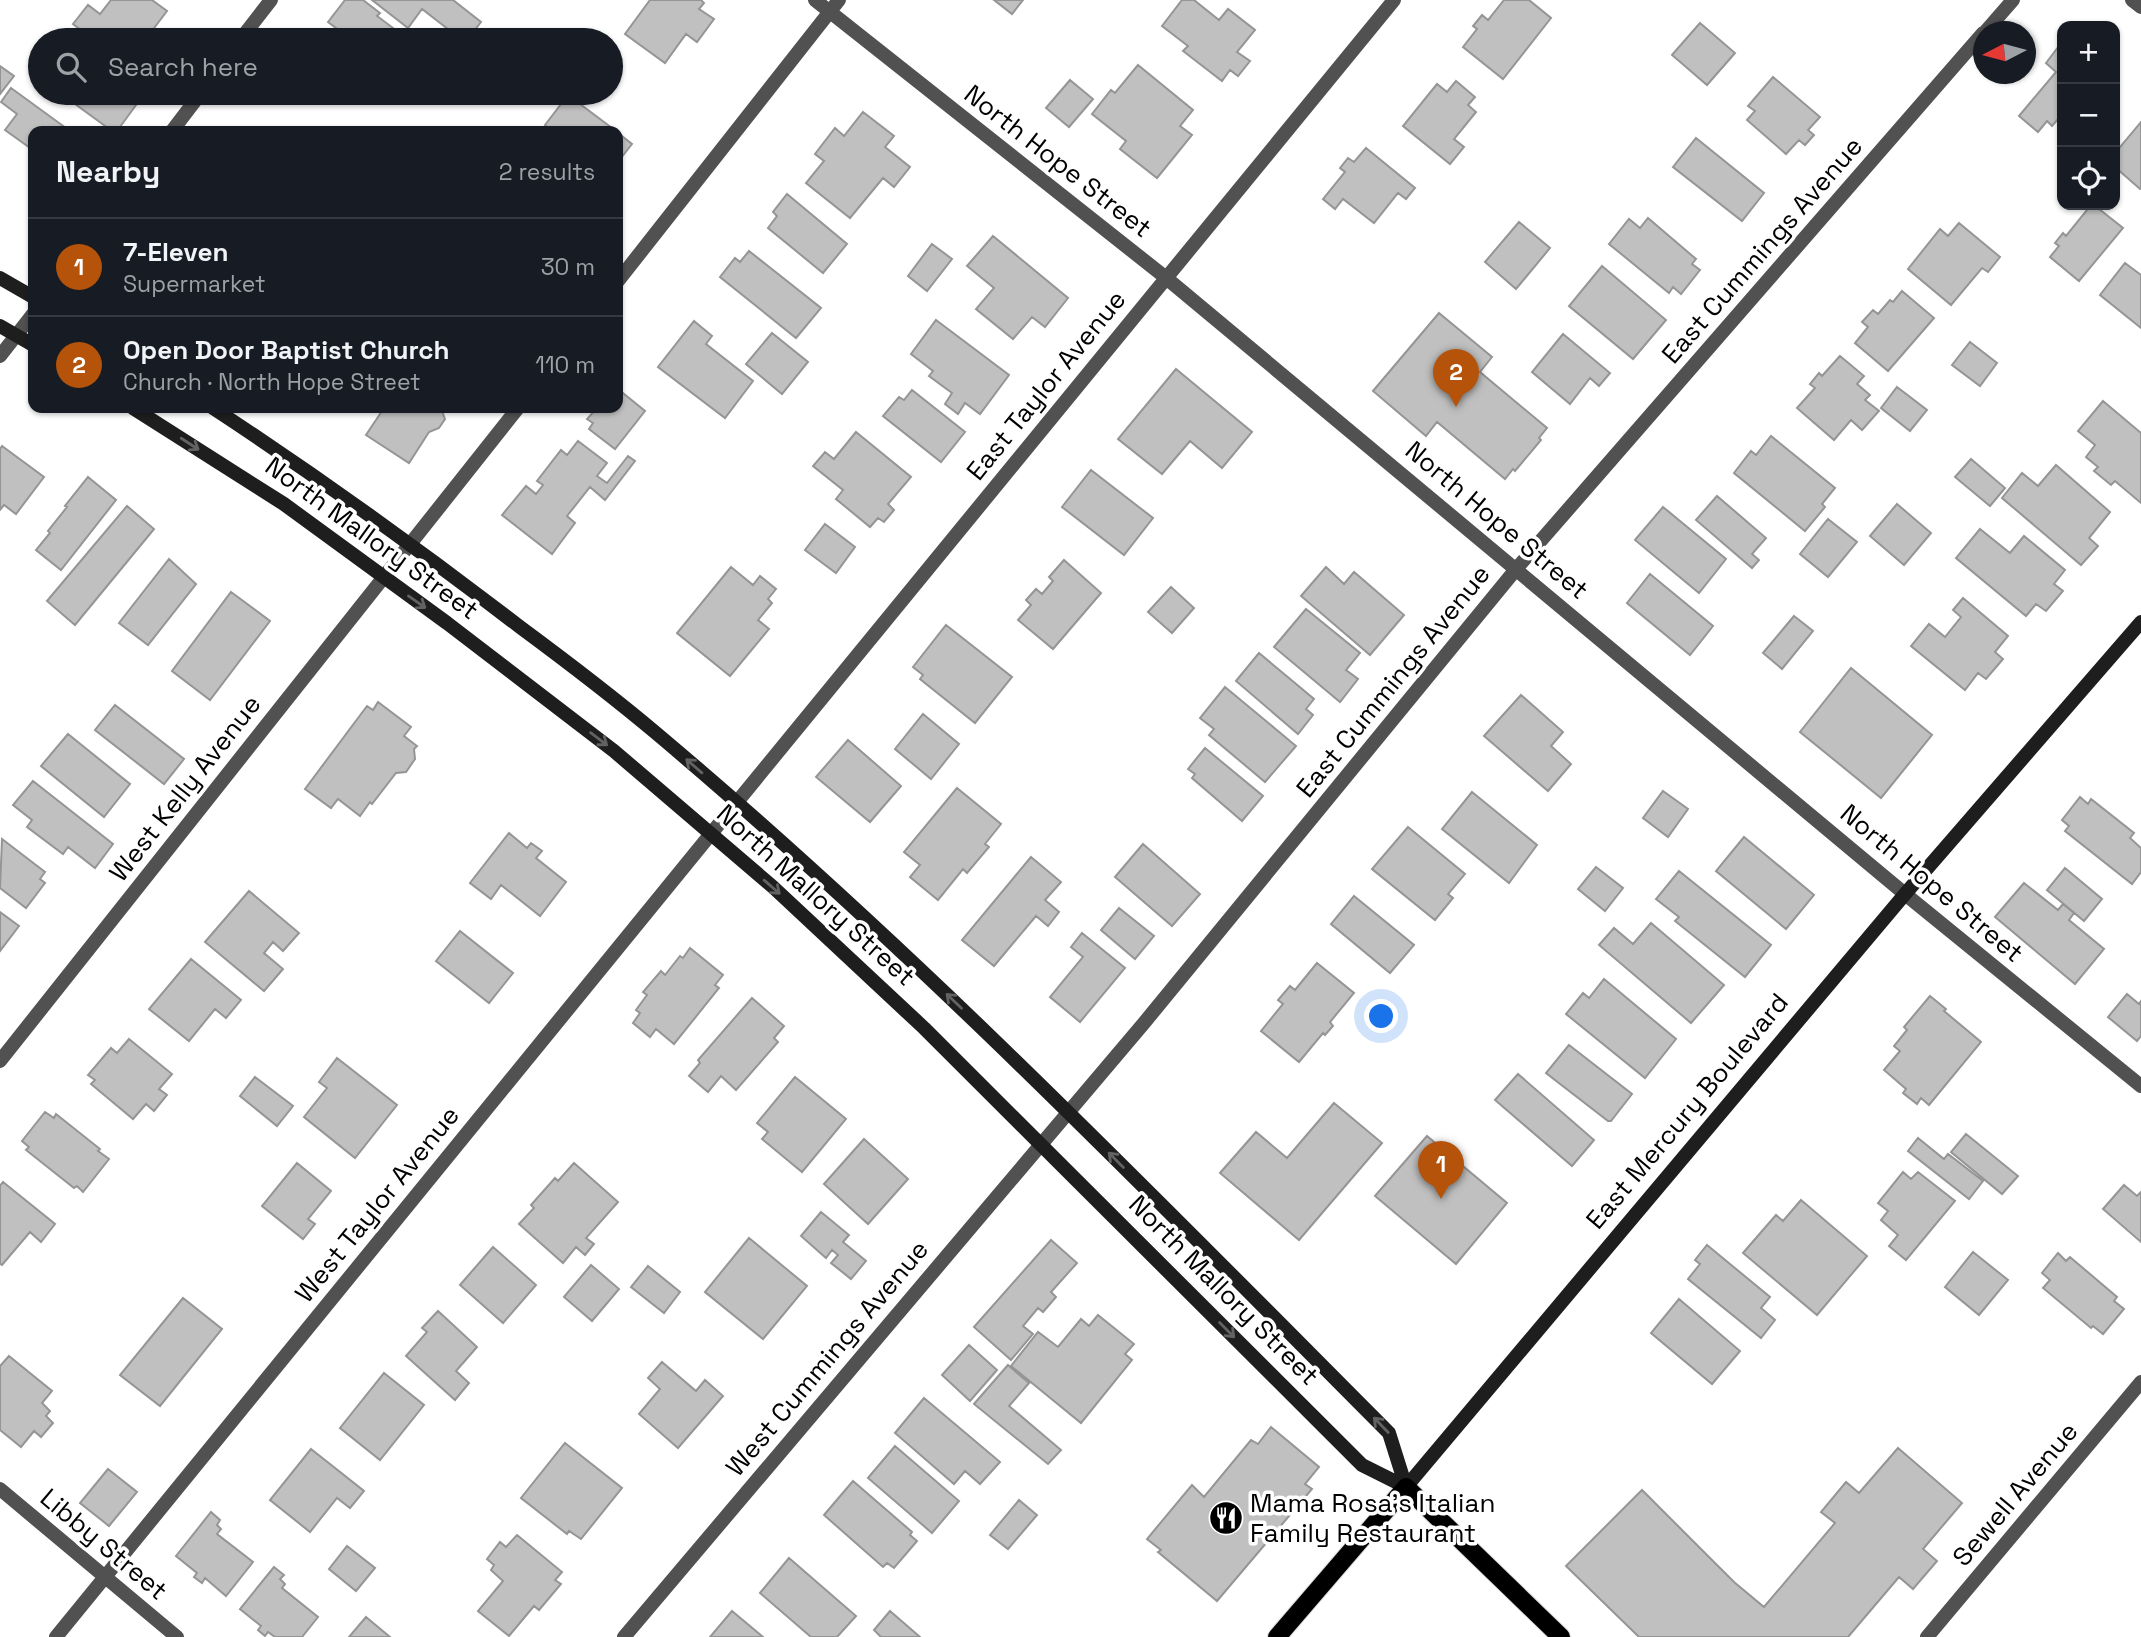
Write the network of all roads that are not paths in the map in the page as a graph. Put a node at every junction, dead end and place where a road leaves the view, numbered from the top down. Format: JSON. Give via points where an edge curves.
{"nodes":[{"id":1,"x":271,"y":0,"type":"edge"},
{"id":2,"x":815,"y":0,"type":"edge"},
{"id":3,"x":839,"y":0,"type":"edge"},
{"id":4,"x":1394,"y":0,"type":"edge"},
{"id":5,"x":2012,"y":0,"type":"edge"},
{"id":6,"x":2132,"y":0,"type":"edge"},
{"id":7,"x":2141,"y":7,"type":"edge"},
{"id":8,"x":829,"y":12,"type":"junction"},
{"id":9,"x":1994,"y":21,"type":"edge"},
{"id":10,"x":249,"y":28,"type":"edge"},
{"id":11,"x":1973,"y":45,"type":"edge"},
{"id":12,"x":192,"y":105,"type":"edge"},
{"id":13,"x":176,"y":126,"type":"edge"},
{"id":14,"x":623,"y":275,"type":"edge"},
{"id":15,"x":1165,"y":277,"type":"junction"},
{"id":16,"x":0,"y":278,"type":"edge"},
{"id":17,"x":28,"y":294,"type":"edge"},
{"id":18,"x":28,"y":320,"type":"edge"},
{"id":19,"x":0,"y":326,"type":"edge"},
{"id":20,"x":16,"y":335,"type":"junction"},
{"id":21,"x":28,"y":342,"type":"edge"},
{"id":22,"x":0,"y":356,"type":"edge"},
{"id":23,"x":141,"y":413,"type":"edge"},
{"id":24,"x":221,"y":413,"type":"edge"},
{"id":25,"x":514,"y":413,"type":"edge"},
{"id":26,"x":410,"y":545,"type":"junction"},
{"id":27,"x":1517,"y":568,"type":"junction"},
{"id":28,"x":383,"y":578,"type":"junction"},
{"id":29,"x":2141,"y":622,"type":"edge"},
{"id":30,"x":737,"y":803,"type":"junction"},
{"id":31,"x":710,"y":835,"type":"junction"},
{"id":32,"x":1905,"y":894,"type":"junction"},
{"id":33,"x":0,"y":1061,"type":"edge"},
{"id":34,"x":2141,"y":1086,"type":"edge"},
{"id":35,"x":1068,"y":1111,"type":"junction"},
{"id":36,"x":1040,"y":1143,"type":"junction"},
{"id":37,"x":2141,"y":1382,"type":"edge"},
{"id":38,"x":1406,"y":1487,"type":"junction"},
{"id":39,"x":0,"y":1489,"type":"edge"},
{"id":40,"x":105,"y":1577,"type":"junction"},
{"id":41,"x":56,"y":1637,"type":"edge"},
{"id":42,"x":177,"y":1637,"type":"edge"},
{"id":43,"x":624,"y":1637,"type":"edge"},
{"id":44,"x":1277,"y":1637,"type":"edge"},
{"id":45,"x":1561,"y":1637,"type":"edge"},
{"id":46,"x":1927,"y":1637,"type":"edge"}],
"edges":[{"from":1,"to":10,"type":"street"},
{"from":2,"to":8,"type":"street","name":"North Hope Street"},
{"from":3,"to":8,"type":"street"},
{"from":4,"to":15,"type":"street","name":"East Taylor Avenue"},
{"from":5,"to":9,"type":"street","name":"East Cummings Avenue"},
{"from":6,"to":7,"type":"street"},
{"from":8,"to":14,"type":"street"},
{"from":8,"to":15,"type":"street","name":"North Hope Street"},
{"from":11,"to":27,"type":"street","name":"East Cummings Avenue"},
{"from":12,"to":13,"type":"street"},
{"from":15,"to":27,"type":"street","name":"North Hope Street"},
{"from":15,"to":30,"type":"street","name":"East Taylor Avenue"},
{"from":16,"to":17,"type":"main road"},
{"from":18,"to":20,"type":"street"},
{"from":19,"to":20,"type":"main road"},
{"from":20,"to":21,"type":"main road"},
{"from":20,"to":22,"type":"street"},
{"from":23,"to":28,"type":"main road","name":"North Mallory Street","one_way":true,"via":[[284,504]]},
{"from":24,"to":26,"type":"main road","name":"North Mallory Street"},
{"from":25,"to":26,"type":"street","name":"West Kelly Avenue"},
{"from":26,"to":28,"type":"street","name":"West Kelly Avenue"},
{"from":30,"to":26,"type":"main road","name":"North Mallory Street","one_way":true,"via":[[631,713]]},
{"from":27,"to":32,"type":"street","name":"North Hope Street"},
{"from":27,"to":35,"type":"street","name":"East Cummings Avenue"},
{"from":28,"to":31,"type":"main road","name":"North Mallory Street","one_way":true,"via":[[614,751]]},
{"from":28,"to":33,"type":"street","name":"West Kelly Avenue"},
{"from":29,"to":32,"type":"main road","name":"East Mercury Boulevard"},
{"from":30,"to":31,"type":"street","name":"West Taylor Avenue"},
{"from":35,"to":30,"type":"main road","name":"North Mallory Street","one_way":true,"via":[[915,963]]},
{"from":31,"to":36,"type":"main road","name":"North Mallory Street","one_way":true,"via":[[773,887]]},
{"from":31,"to":40,"type":"street","name":"West Taylor Avenue"},
{"from":32,"to":34,"type":"street","name":"North Hope Street"},
{"from":32,"to":38,"type":"main road","name":"East Mercury Boulevard"},
{"from":35,"to":36,"type":"street","name":"West Cummings Avenue"},
{"from":38,"to":35,"type":"main road","name":"North Mallory Street","one_way":true,"via":[[1389,1433]]},
{"from":36,"to":38,"type":"main road","name":"North Mallory Street","one_way":true,"via":[[1362,1465]]},
{"from":36,"to":43,"type":"street","name":"West Cummings Avenue"},
{"from":37,"to":46,"type":"street","name":"Sewell Avenue"},
{"from":38,"to":44,"type":"main road","name":"East Mercury Boulevard"},
{"from":38,"to":45,"type":"main road","name":"North Mallory Street"},
{"from":39,"to":40,"type":"street","name":"Libby Street"},
{"from":40,"to":41,"type":"street","name":"West Taylor Avenue"},
{"from":40,"to":42,"type":"street","name":"Libby Street"}]}
